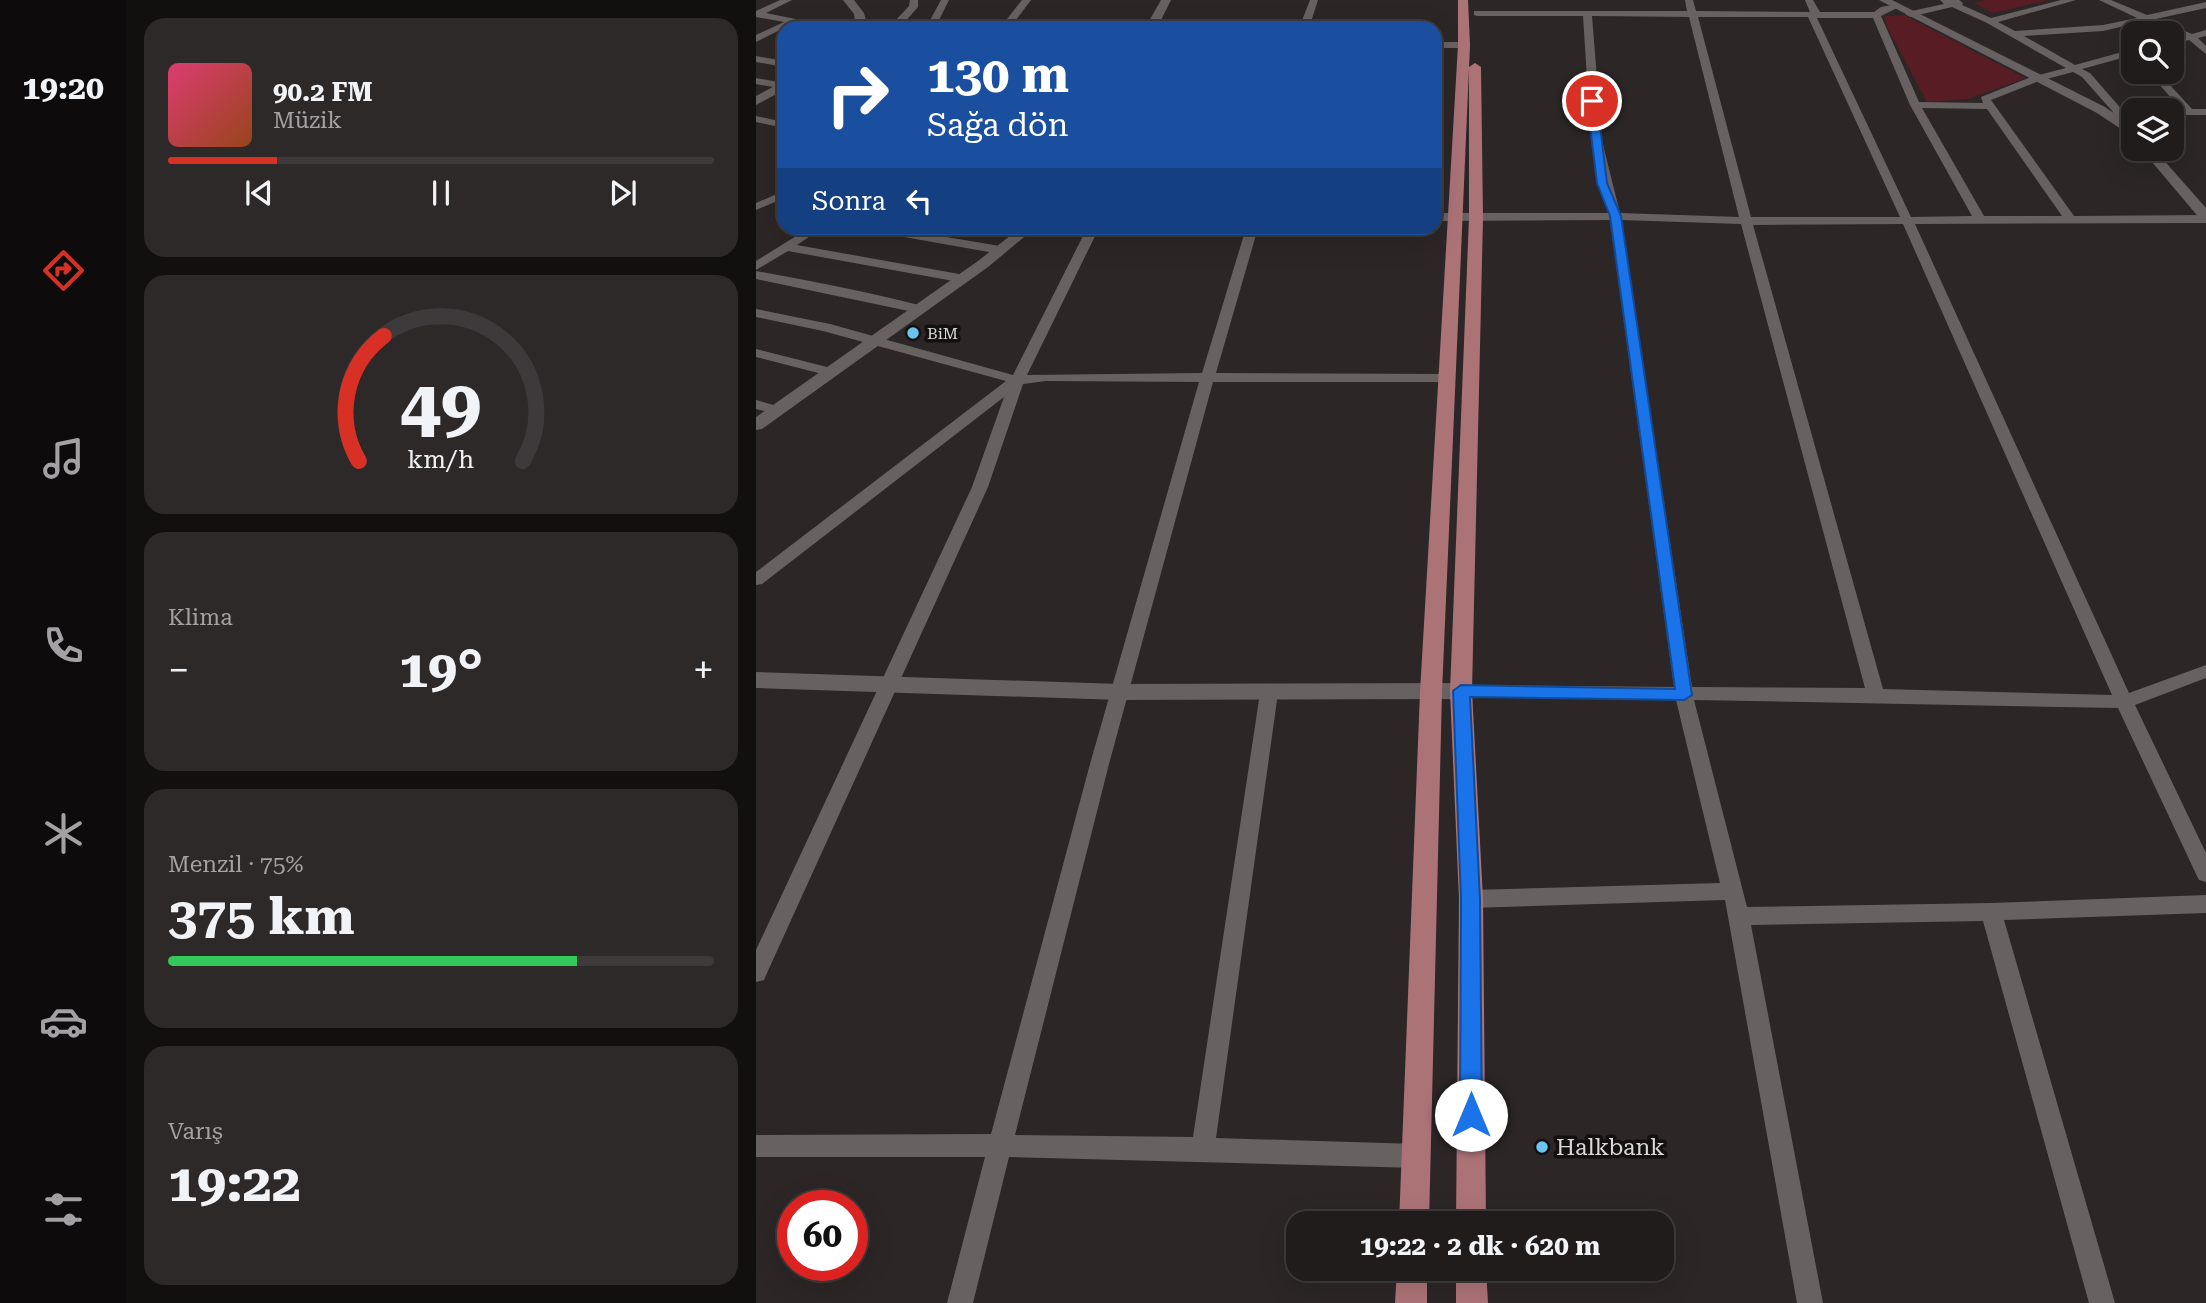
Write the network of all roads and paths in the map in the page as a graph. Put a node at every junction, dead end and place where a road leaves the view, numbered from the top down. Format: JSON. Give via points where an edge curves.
{"nodes":[{"id":1,"x":788,"y":0,"type":"edge"},
{"id":2,"x":848,"y":0,"type":"edge"},
{"id":3,"x":915,"y":0,"type":"edge"},
{"id":4,"x":945,"y":0,"type":"edge"},
{"id":5,"x":1027,"y":0,"type":"edge"},
{"id":6,"x":1166,"y":0,"type":"edge"},
{"id":7,"x":1314,"y":0,"type":"edge"},
{"id":8,"x":1689,"y":0,"type":"edge"},
{"id":9,"x":1809,"y":0,"type":"edge"},
{"id":10,"x":1973,"y":0,"type":"edge"},
{"id":11,"x":2072,"y":0,"type":"edge"},
{"id":12,"x":2104,"y":0,"type":"edge"},
{"id":13,"x":1948,"y":2,"type":"edge"},
{"id":14,"x":1889,"y":3,"type":"edge"},
{"id":15,"x":1473,"y":4,"type":"edge"},
{"id":16,"x":2206,"y":5,"type":"edge"},
{"id":17,"x":1587,"y":12,"type":"junction"},
{"id":18,"x":1694,"y":13,"type":"junction"},
{"id":19,"x":756,"y":14,"type":"edge"},
{"id":20,"x":1815,"y":14,"type":"junction"},
{"id":21,"x":1910,"y":14,"type":"junction"},
{"id":22,"x":1875,"y":15,"type":"junction"},
{"id":23,"x":2148,"y":19,"type":"junction"},
{"id":24,"x":786,"y":21,"type":"edge"},
{"id":25,"x":861,"y":21,"type":"edge"},
{"id":26,"x":900,"y":21,"type":"edge"},
{"id":27,"x":934,"y":21,"type":"edge"},
{"id":28,"x":1010,"y":21,"type":"edge"},
{"id":29,"x":1156,"y":21,"type":"edge"},
{"id":30,"x":1306,"y":21,"type":"edge"},
{"id":31,"x":1990,"y":21,"type":"junction"},
{"id":32,"x":777,"y":28,"type":"edge"},
{"id":33,"x":2206,"y":33,"type":"edge"},
{"id":34,"x":2014,"y":34,"type":"junction"},
{"id":35,"x":2191,"y":37,"type":"junction"},
{"id":36,"x":758,"y":38,"type":"edge"},
{"id":37,"x":2184,"y":39,"type":"edge"},
{"id":38,"x":777,"y":40,"type":"edge"},
{"id":39,"x":1442,"y":45,"type":"edge"},
{"id":40,"x":1464,"y":45,"type":"junction"},
{"id":41,"x":2206,"y":51,"type":"edge"},
{"id":42,"x":2121,"y":55,"type":"edge"},
{"id":43,"x":756,"y":59,"type":"edge"},
{"id":44,"x":777,"y":63,"type":"edge"},
{"id":45,"x":2074,"y":68,"type":"junction"},
{"id":46,"x":2035,"y":79,"type":"junction"},
{"id":47,"x":756,"y":81,"type":"edge"},
{"id":48,"x":2164,"y":84,"type":"edge"},
{"id":49,"x":777,"y":88,"type":"edge"},
{"id":50,"x":777,"y":90,"type":"edge"},
{"id":51,"x":756,"y":101,"type":"edge"},
{"id":52,"x":1915,"y":105,"type":"junction"},
{"id":53,"x":1987,"y":106,"type":"junction"},
{"id":54,"x":2184,"y":112,"type":"edge"},
{"id":55,"x":2189,"y":112,"type":"junction"},
{"id":56,"x":2206,"y":112,"type":"edge"},
{"id":57,"x":2121,"y":114,"type":"edge"},
{"id":58,"x":2116,"y":115,"type":"junction"},
{"id":59,"x":756,"y":119,"type":"edge"},
{"id":60,"x":2121,"y":120,"type":"edge"},
{"id":61,"x":777,"y":124,"type":"edge"},
{"id":62,"x":2157,"y":161,"type":"edge"},
{"id":63,"x":777,"y":197,"type":"edge"},
{"id":64,"x":756,"y":207,"type":"edge"},
{"id":65,"x":1615,"y":216,"type":"junction"},
{"id":66,"x":1444,"y":217,"type":"edge"},
{"id":67,"x":1476,"y":218,"type":"junction"},
{"id":68,"x":2069,"y":218,"type":"junction"},
{"id":69,"x":2206,"y":218,"type":"edge"},
{"id":70,"x":1980,"y":220,"type":"junction"},
{"id":71,"x":1746,"y":221,"type":"junction"},
{"id":72,"x":1908,"y":222,"type":"junction"},
{"id":73,"x":805,"y":235,"type":"edge"},
{"id":74,"x":915,"y":235,"type":"edge"},
{"id":75,"x":1019,"y":235,"type":"edge"},
{"id":76,"x":1090,"y":235,"type":"edge"},
{"id":77,"x":1250,"y":235,"type":"edge"},
{"id":78,"x":786,"y":247,"type":"junction"},
{"id":79,"x":1000,"y":250,"type":"junction"},
{"id":80,"x":756,"y":266,"type":"edge"},
{"id":81,"x":756,"y":275,"type":"edge"},
{"id":82,"x":959,"y":278,"type":"junction"},
{"id":83,"x":918,"y":309,"type":"junction"},
{"id":84,"x":756,"y":313,"type":"edge"},
{"id":85,"x":874,"y":341,"type":"junction"},
{"id":86,"x":756,"y":353,"type":"edge"},
{"id":87,"x":831,"y":372,"type":"junction"},
{"id":88,"x":1206,"y":377,"type":"junction"},
{"id":89,"x":1446,"y":378,"type":"junction"},
{"id":90,"x":1017,"y":380,"type":"junction"},
{"id":91,"x":756,"y":404,"type":"edge"},
{"id":92,"x":776,"y":410,"type":"junction"},
{"id":93,"x":756,"y":425,"type":"edge"},
{"id":94,"x":756,"y":580,"type":"edge"},
{"id":95,"x":2206,"y":671,"type":"edge"},
{"id":96,"x":756,"y":680,"type":"edge"},
{"id":97,"x":890,"y":684,"type":"junction"},
{"id":98,"x":1461,"y":691,"type":"junction"},
{"id":99,"x":1120,"y":692,"type":"junction"},
{"id":100,"x":1431,"y":692,"type":"junction"},
{"id":101,"x":1269,"y":693,"type":"junction"},
{"id":102,"x":1684,"y":695,"type":"junction"},
{"id":103,"x":1876,"y":695,"type":"junction"},
{"id":104,"x":2124,"y":702,"type":"junction"},
{"id":105,"x":2206,"y":874,"type":"edge"},
{"id":106,"x":1732,"y":891,"type":"junction"},
{"id":107,"x":1471,"y":899,"type":"junction"},
{"id":108,"x":2206,"y":904,"type":"edge"},
{"id":109,"x":1991,"y":912,"type":"junction"},
{"id":110,"x":1739,"y":916,"type":"junction"},
{"id":111,"x":756,"y":973,"type":"edge"},
{"id":112,"x":1000,"y":1144,"type":"junction"},
{"id":113,"x":756,"y":1146,"type":"edge"},
{"id":114,"x":1203,"y":1148,"type":"junction"},
{"id":115,"x":1417,"y":1156,"type":"junction"},
{"id":116,"x":1415,"y":1211,"type":"edge"},
{"id":117,"x":1471,"y":1211,"type":"edge"},
{"id":118,"x":1412,"y":1281,"type":"edge"},
{"id":119,"x":1471,"y":1281,"type":"edge"},
{"id":120,"x":960,"y":1303,"type":"edge"},
{"id":121,"x":1411,"y":1303,"type":"edge"},
{"id":122,"x":1472,"y":1303,"type":"edge"},
{"id":123,"x":1810,"y":1303,"type":"edge"},
{"id":124,"x":2102,"y":1303,"type":"edge"}],
"edges":[{"from":1,"to":19,"type":"street"},
{"from":2,"to":25,"type":"street"},
{"from":3,"to":26,"type":"street"},
{"from":4,"to":27,"type":"street"},
{"from":5,"to":28,"type":"street"},
{"from":6,"to":29,"type":"street"},
{"from":7,"to":30,"type":"street"},
{"from":8,"to":18,"type":"street"},
{"from":9,"to":20,"type":"street"},
{"from":10,"to":13,"type":"street"},
{"from":11,"to":31,"type":"street"},
{"from":12,"to":23,"type":"street"},
{"from":13,"to":21,"type":"street"},
{"from":13,"to":31,"type":"street"},
{"from":14,"to":21,"type":"street"},
{"from":14,"to":22,"type":"street"},
{"from":15,"to":17,"type":"street"},
{"from":15,"to":40,"type":"main road"},
{"from":15,"to":67,"type":"main road"},
{"from":16,"to":23,"type":"street"},
{"from":17,"to":18,"type":"street"},
{"from":17,"to":65,"type":"street","via":[[1602,183]]},
{"from":18,"to":20,"type":"street"},
{"from":18,"to":71,"type":"street"},
{"from":19,"to":24,"type":"street"},
{"from":20,"to":22,"type":"street"},
{"from":20,"to":72,"type":"street","via":[[1812,17]]},
{"from":21,"to":46,"type":"street"},
{"from":22,"to":52,"type":"street"},
{"from":23,"to":34,"type":"street","via":[[2092,30]]},
{"from":23,"to":35,"type":"street"},
{"from":31,"to":34,"type":"street"},
{"from":32,"to":36,"type":"street"},
{"from":33,"to":35,"type":"street"},
{"from":34,"to":45,"type":"street"},
{"from":35,"to":37,"type":"street"},
{"from":35,"to":41,"type":"street"},
{"from":36,"to":38,"type":"street"},
{"from":39,"to":40,"type":"street"},
{"from":40,"to":66,"type":"main road"},
{"from":42,"to":45,"type":"street"},
{"from":43,"to":44,"type":"street"},
{"from":45,"to":46,"type":"street"},
{"from":45,"to":58,"type":"street","via":[[2086,75]]},
{"from":46,"to":53,"type":"street","via":[[1985,99]]},
{"from":46,"to":58,"type":"street"},
{"from":47,"to":49,"type":"street"},
{"from":48,"to":55,"type":"street"},
{"from":50,"to":51,"type":"street"},
{"from":52,"to":53,"type":"street"},
{"from":52,"to":70,"type":"street"},
{"from":53,"to":68,"type":"street"},
{"from":54,"to":55,"type":"street"},
{"from":55,"to":56,"type":"street"},
{"from":57,"to":58,"type":"street"},
{"from":58,"to":60,"type":"street"},
{"from":59,"to":61,"type":"street"},
{"from":62,"to":69,"type":"street"},
{"from":63,"to":64,"type":"street"},
{"from":65,"to":67,"type":"street"},
{"from":65,"to":71,"type":"street"},
{"from":65,"to":102,"type":"street"},
{"from":66,"to":67,"type":"street"},
{"from":66,"to":89,"type":"main road"},
{"from":67,"to":98,"type":"main road"},
{"from":68,"to":69,"type":"street"},
{"from":68,"to":70,"type":"street"},
{"from":70,"to":72,"type":"street"},
{"from":71,"to":72,"type":"street"},
{"from":71,"to":103,"type":"street"},
{"from":72,"to":104,"type":"street"},
{"from":73,"to":78,"type":"street"},
{"from":74,"to":79,"type":"street"},
{"from":75,"to":79,"type":"street"},
{"from":76,"to":90,"type":"street"},
{"from":77,"to":88,"type":"street"},
{"from":78,"to":80,"type":"street"},
{"from":78,"to":82,"type":"street"},
{"from":79,"to":82,"type":"street"},
{"from":81,"to":83,"type":"street"},
{"from":82,"to":83,"type":"street"},
{"from":83,"to":85,"type":"street"},
{"from":84,"to":85,"type":"street"},
{"from":85,"to":87,"type":"street"},
{"from":85,"to":90,"type":"street"},
{"from":86,"to":87,"type":"street"},
{"from":87,"to":92,"type":"street"},
{"from":88,"to":89,"type":"street"},
{"from":88,"to":90,"type":"street"},
{"from":88,"to":99,"type":"street"},
{"from":89,"to":100,"type":"main road"},
{"from":90,"to":94,"type":"street"},
{"from":90,"to":97,"type":"street","via":[[980,487]]},
{"from":91,"to":92,"type":"street"},
{"from":92,"to":93,"type":"street"},
{"from":95,"to":104,"type":"street"},
{"from":96,"to":97,"type":"street"},
{"from":97,"to":99,"type":"street"},
{"from":97,"to":111,"type":"street"},
{"from":98,"to":100,"type":"street"},
{"from":98,"to":102,"type":"street"},
{"from":98,"to":107,"type":"main road"},
{"from":99,"to":101,"type":"street"},
{"from":99,"to":112,"type":"street"},
{"from":100,"to":101,"type":"street"},
{"from":100,"to":115,"type":"main road"},
{"from":101,"to":114,"type":"street"},
{"from":102,"to":103,"type":"street"},
{"from":102,"to":106,"type":"street"},
{"from":103,"to":104,"type":"street"},
{"from":104,"to":105,"type":"street"},
{"from":106,"to":107,"type":"street"},
{"from":106,"to":110,"type":"street"},
{"from":107,"to":117,"type":"main road"},
{"from":108,"to":109,"type":"street"},
{"from":109,"to":110,"type":"street"},
{"from":109,"to":124,"type":"street"},
{"from":110,"to":123,"type":"street"},
{"from":112,"to":113,"type":"street"},
{"from":112,"to":114,"type":"street"},
{"from":112,"to":120,"type":"street"},
{"from":114,"to":115,"type":"street"},
{"from":115,"to":116,"type":"main road"},
{"from":118,"to":121,"type":"main road"},
{"from":119,"to":122,"type":"main road"}]}
